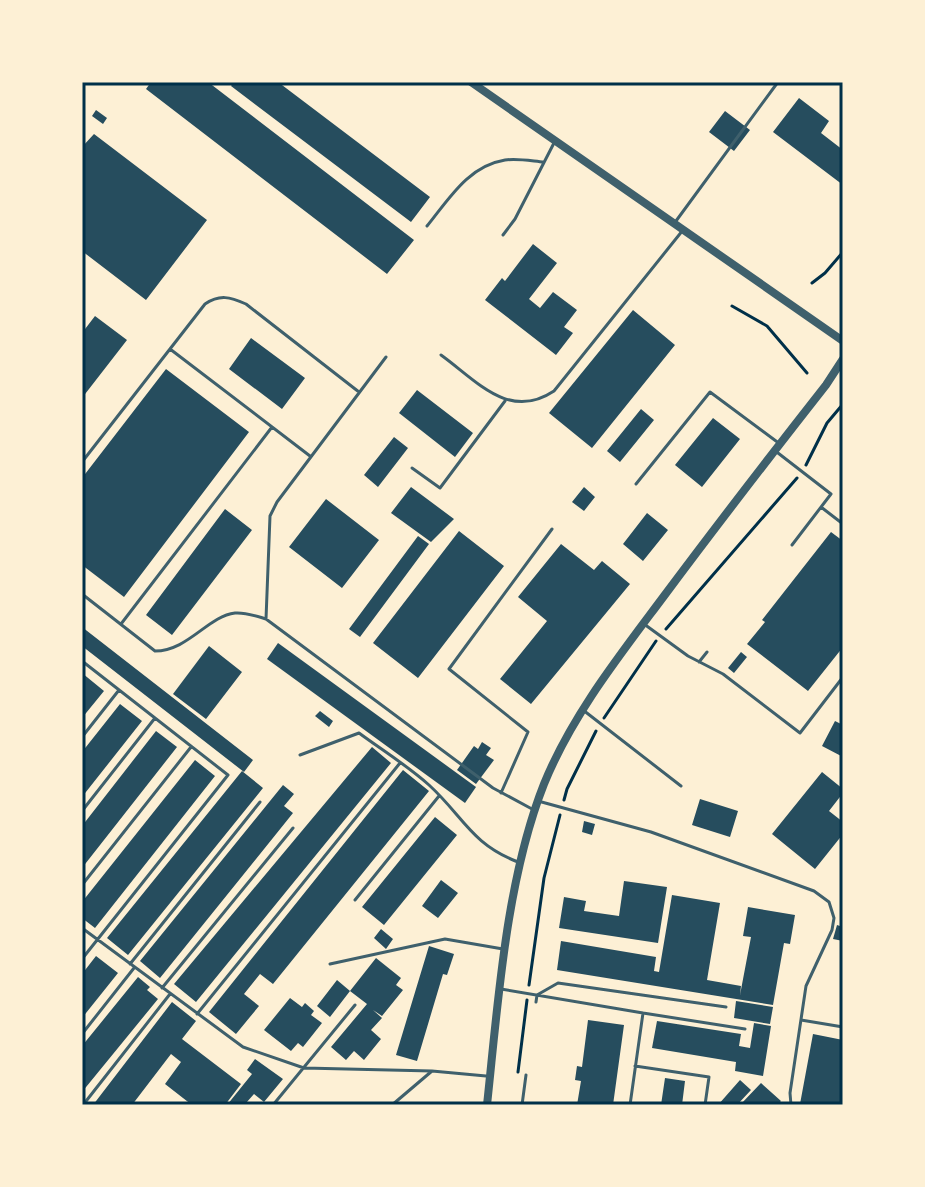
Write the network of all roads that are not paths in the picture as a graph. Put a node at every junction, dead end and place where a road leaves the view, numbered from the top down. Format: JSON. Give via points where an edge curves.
{"nodes":[{"id":1,"x":471,"y":82,"type":"edge"},
{"id":2,"x":778,"y":82,"type":"edge"},
{"id":3,"x":555,"y":141,"type":"junction"},
{"id":4,"x":544,"y":162,"type":"junction"},
{"id":5,"x":674,"y":224,"type":"junction"},
{"id":6,"x":427,"y":226,"type":"dead end"},
{"id":7,"x":683,"y":230,"type":"junction"},
{"id":8,"x":503,"y":235,"type":"dead end"},
{"id":9,"x":843,"y":341,"type":"edge"},
{"id":10,"x":170,"y":349,"type":"junction"},
{"id":11,"x":441,"y":355,"type":"dead end"},
{"id":12,"x":386,"y":357,"type":"dead end"},
{"id":13,"x":843,"y":359,"type":"edge"},
{"id":14,"x":359,"y":392,"type":"junction"},
{"id":15,"x":505,"y":401,"type":"junction"},
{"id":16,"x":272,"y":427,"type":"junction"},
{"id":17,"x":777,"y":448,"type":"junction"},
{"id":18,"x":311,"y":457,"type":"junction"},
{"id":19,"x":82,"y":462,"type":"edge"},
{"id":20,"x":412,"y":468,"type":"dead end"},
{"id":21,"x":636,"y":484,"type":"dead end"},
{"id":22,"x":821,"y":507,"type":"junction"},
{"id":23,"x":843,"y":524,"type":"edge"},
{"id":24,"x":552,"y":529,"type":"dead end"},
{"id":25,"x":792,"y":545,"type":"dead end"},
{"id":26,"x":82,"y":594,"type":"edge"},
{"id":27,"x":266,"y":619,"type":"junction"},
{"id":28,"x":121,"y":624,"type":"junction"},
{"id":29,"x":644,"y":624,"type":"junction"},
{"id":30,"x":707,"y":652,"type":"dead end"},
{"id":31,"x":82,"y":661,"type":"edge"},
{"id":32,"x":699,"y":662,"type":"junction"},
{"id":33,"x":843,"y":677,"type":"edge"},
{"id":34,"x":119,"y":690,"type":"junction"},
{"id":35,"x":583,"y":710,"type":"junction"},
{"id":36,"x":155,"y":718,"type":"junction"},
{"id":37,"x":82,"y":737,"type":"edge"},
{"id":38,"x":191,"y":746,"type":"junction"},
{"id":39,"x":300,"y":755,"type":"dead end"},
{"id":40,"x":400,"y":763,"type":"junction"},
{"id":41,"x":681,"y":786,"type":"dead end"},
{"id":42,"x":501,"y":793,"type":"junction"},
{"id":43,"x":439,"y":796,"type":"junction"},
{"id":44,"x":260,"y":802,"type":"dead end"},
{"id":45,"x":537,"y":806,"type":"junction"},
{"id":46,"x":82,"y":811,"type":"edge"},
{"id":47,"x":293,"y":828,"type":"dead end"},
{"id":48,"x":522,"y":863,"type":"junction"},
{"id":49,"x":82,"y":885,"type":"edge"},
{"id":50,"x":355,"y":900,"type":"dead end"},
{"id":51,"x":82,"y":928,"type":"edge"},
{"id":52,"x":97,"y":939,"type":"junction"},
{"id":53,"x":506,"y":949,"type":"junction"},
{"id":54,"x":82,"y":959,"type":"edge"},
{"id":55,"x":130,"y":964,"type":"junction"},
{"id":56,"x":330,"y":964,"type":"dead end"},
{"id":57,"x":134,"y":968,"type":"junction"},
{"id":58,"x":162,"y":988,"type":"junction"},
{"id":59,"x":501,"y":989,"type":"junction"},
{"id":60,"x":170,"y":994,"type":"junction"},
{"id":61,"x":537,"y":995,"type":"junction"},
{"id":62,"x":536,"y":1002,"type":"dead end"},
{"id":63,"x":355,"y":1005,"type":"dead end"},
{"id":64,"x":726,"y":1007,"type":"dead end"},
{"id":65,"x":643,"y":1013,"type":"junction"},
{"id":66,"x":197,"y":1014,"type":"junction"},
{"id":67,"x":801,"y":1020,"type":"junction"},
{"id":68,"x":843,"y":1027,"type":"edge"},
{"id":69,"x":745,"y":1029,"type":"dead end"},
{"id":70,"x":82,"y":1034,"type":"edge"},
{"id":71,"x":635,"y":1066,"type":"junction"},
{"id":72,"x":304,"y":1068,"type":"junction"},
{"id":73,"x":432,"y":1071,"type":"junction"},
{"id":74,"x":526,"y":1075,"type":"dead end"},
{"id":75,"x":490,"y":1077,"type":"junction"},
{"id":76,"x":83,"y":1105,"type":"edge"},
{"id":77,"x":273,"y":1105,"type":"edge"},
{"id":78,"x":392,"y":1105,"type":"edge"},
{"id":79,"x":487,"y":1105,"type":"edge"},
{"id":80,"x":522,"y":1105,"type":"edge"},
{"id":81,"x":630,"y":1105,"type":"edge"},
{"id":82,"x":705,"y":1105,"type":"edge"},
{"id":83,"x":791,"y":1105,"type":"edge"}],
"edges":[{"from":1,"to":3,"type":"street"},
{"from":2,"to":5,"type":"lane"},
{"from":3,"to":4,"type":"lane"},
{"from":3,"to":5,"type":"street"},
{"from":4,"to":6,"type":"lane","via":[[506,160],[479,168]]},
{"from":4,"to":8,"type":"lane"},
{"from":5,"to":7,"type":"street"},
{"from":7,"to":9,"type":"street"},
{"from":7,"to":15,"type":"lane","via":[[554,391],[521,404]]},
{"from":10,"to":14,"type":"lane","via":[[205,304],[216,297],[232,297]]},
{"from":10,"to":16,"type":"lane"},
{"from":10,"to":19,"type":"lane"},
{"from":11,"to":15,"type":"lane"},
{"from":12,"to":14,"type":"lane"},
{"from":13,"to":17,"type":"street"},
{"from":14,"to":18,"type":"lane"},
{"from":15,"to":20,"type":"lane","via":[[440,488]]},
{"from":16,"to":18,"type":"lane"},
{"from":16,"to":28,"type":"lane"},
{"from":17,"to":21,"type":"lane","via":[[710,392]]},
{"from":17,"to":22,"type":"lane","via":[[831,494]]},
{"from":17,"to":29,"type":"street"},
{"from":18,"to":27,"type":"lane","via":[[270,516]]},
{"from":22,"to":23,"type":"lane"},
{"from":22,"to":25,"type":"lane"},
{"from":24,"to":42,"type":"lane","via":[[449,669],[528,732]]},
{"from":26,"to":28,"type":"lane"},
{"from":27,"to":28,"type":"lane","via":[[230,613],[169,651],[155,651]]},
{"from":27,"to":42,"type":"lane"},
{"from":29,"to":32,"type":"lane"},
{"from":29,"to":35,"type":"street"},
{"from":30,"to":32,"type":"lane"},
{"from":31,"to":34,"type":"lane"},
{"from":32,"to":33,"type":"lane","via":[[800,733]]},
{"from":34,"to":36,"type":"lane"},
{"from":34,"to":37,"type":"lane"},
{"from":35,"to":41,"type":"lane"},
{"from":35,"to":45,"type":"street"},
{"from":36,"to":38,"type":"lane"},
{"from":36,"to":46,"type":"lane"},
{"from":38,"to":49,"type":"lane"},
{"from":38,"to":52,"type":"lane","via":[[228,775]]},
{"from":39,"to":40,"type":"lane","via":[[359,733]]},
{"from":40,"to":43,"type":"lane"},
{"from":40,"to":66,"type":"lane"},
{"from":42,"to":45,"type":"lane"},
{"from":43,"to":48,"type":"lane","via":[[492,851]]},
{"from":43,"to":50,"type":"lane"},
{"from":44,"to":55,"type":"lane"},
{"from":45,"to":48,"type":"street"},
{"from":45,"to":67,"type":"lane","via":[[651,832],[821,895],[834,918],[806,986]]},
{"from":47,"to":58,"type":"lane"},
{"from":48,"to":53,"type":"street"},
{"from":51,"to":52,"type":"lane"},
{"from":52,"to":54,"type":"lane"},
{"from":52,"to":55,"type":"lane"},
{"from":53,"to":56,"type":"lane","via":[[445,939]]},
{"from":53,"to":59,"type":"street"},
{"from":55,"to":57,"type":"lane"},
{"from":57,"to":58,"type":"lane"},
{"from":57,"to":70,"type":"lane"},
{"from":58,"to":60,"type":"lane"},
{"from":59,"to":61,"type":"lane"},
{"from":59,"to":75,"type":"street"},
{"from":60,"to":66,"type":"lane"},
{"from":60,"to":76,"type":"lane"},
{"from":61,"to":62,"type":"lane"},
{"from":61,"to":64,"type":"lane","via":[[558,983]]},
{"from":61,"to":65,"type":"lane"},
{"from":63,"to":72,"type":"lane"},
{"from":65,"to":69,"type":"lane"},
{"from":65,"to":71,"type":"lane"},
{"from":66,"to":72,"type":"lane","via":[[243,1047]]},
{"from":67,"to":68,"type":"lane"},
{"from":67,"to":83,"type":"lane"},
{"from":71,"to":81,"type":"lane"},
{"from":71,"to":82,"type":"lane","via":[[709,1077]]},
{"from":72,"to":73,"type":"lane"},
{"from":72,"to":77,"type":"lane"},
{"from":73,"to":75,"type":"lane"},
{"from":73,"to":78,"type":"lane"},
{"from":74,"to":80,"type":"lane"},
{"from":75,"to":79,"type":"street"}]}
